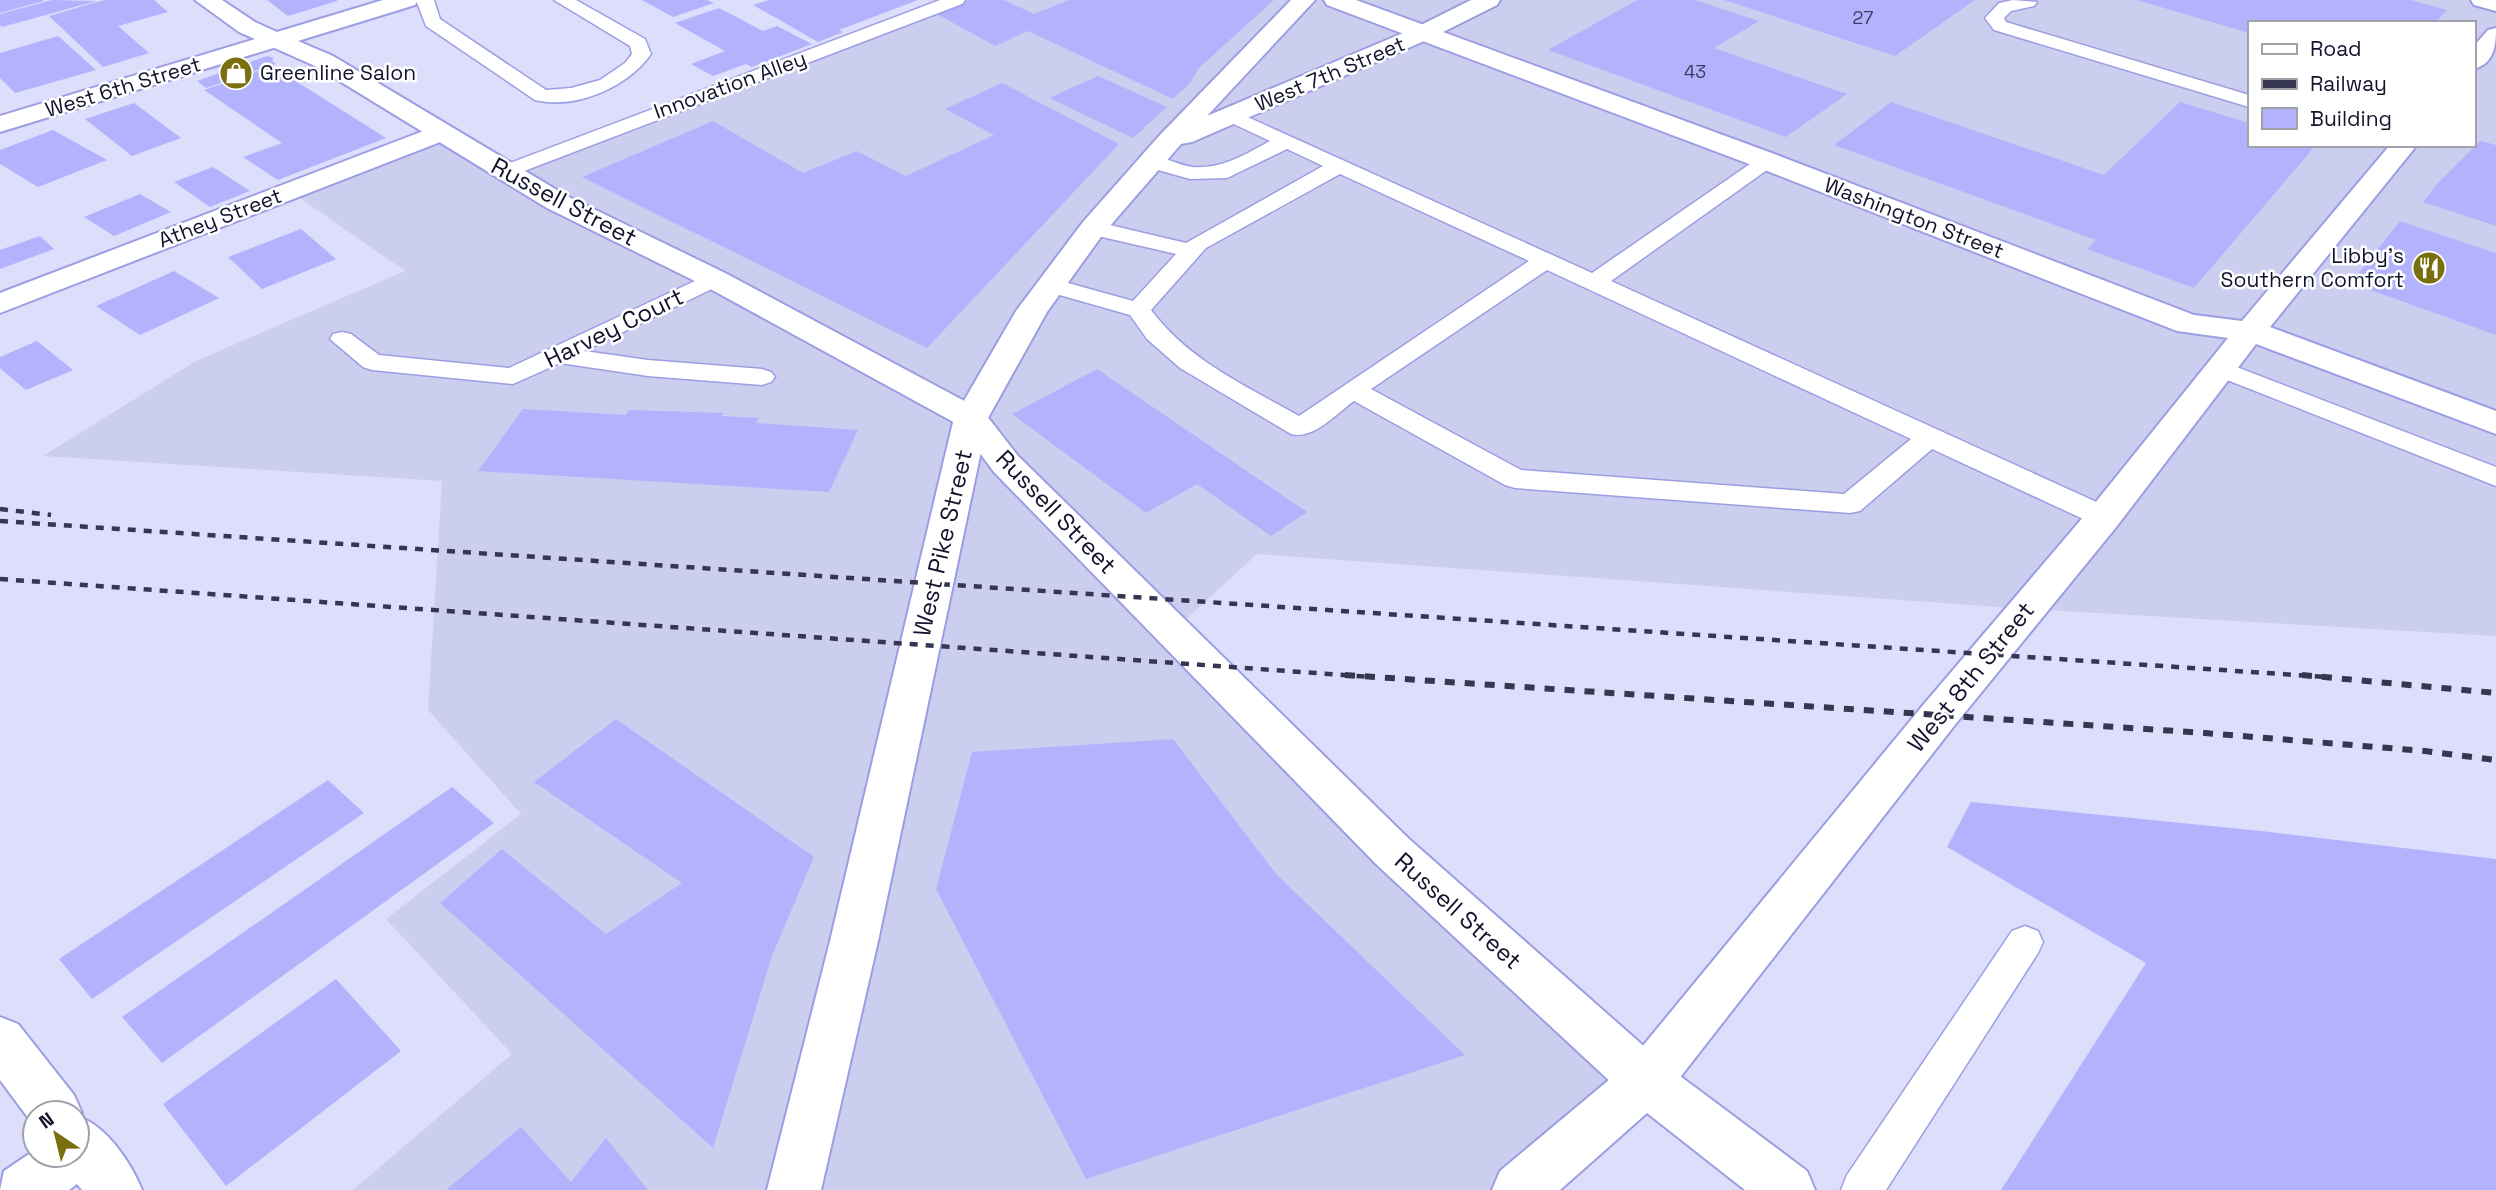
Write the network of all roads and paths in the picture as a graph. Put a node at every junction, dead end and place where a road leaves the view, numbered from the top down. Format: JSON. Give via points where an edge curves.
{"nodes":[{"id":1,"x":206,"y":0,"type":"edge"},
{"id":2,"x":407,"y":0,"type":"edge"},
{"id":3,"x":425,"y":0,"type":"edge"},
{"id":4,"x":563,"y":0,"type":"edge"},
{"id":5,"x":956,"y":0,"type":"edge"},
{"id":6,"x":1304,"y":0,"type":"edge"},
{"id":7,"x":1335,"y":0,"type":"edge"},
{"id":8,"x":1489,"y":0,"type":"edge"},
{"id":9,"x":2482,"y":0,"type":"edge"},
{"id":10,"x":2028,"y":2,"type":"dead end"},
{"id":11,"x":2496,"y":4,"type":"edge"},
{"id":12,"x":1423,"y":33,"type":"junction"},
{"id":13,"x":2496,"y":35,"type":"edge"},
{"id":14,"x":275,"y":40,"type":"junction"},
{"id":15,"x":2475,"y":60,"type":"edge"},
{"id":16,"x":2248,"y":102,"type":"edge"},
{"id":17,"x":1232,"y":116,"type":"junction"},
{"id":18,"x":0,"y":124,"type":"edge"},
{"id":19,"x":439,"y":132,"type":"junction"},
{"id":20,"x":1287,"y":141,"type":"junction"},
{"id":21,"x":2399,"y":147,"type":"edge"},
{"id":22,"x":1160,"y":152,"type":"junction"},
{"id":23,"x":1767,"y":161,"type":"junction"},
{"id":24,"x":1341,"y":165,"type":"junction"},
{"id":25,"x":504,"y":172,"type":"junction"},
{"id":26,"x":1093,"y":228,"type":"junction"},
{"id":27,"x":1189,"y":250,"type":"junction"},
{"id":28,"x":1548,"y":259,"type":"junction"},
{"id":29,"x":714,"y":279,"type":"junction"},
{"id":30,"x":1596,"y":281,"type":"junction"},
{"id":31,"x":1050,"y":285,"type":"junction"},
{"id":32,"x":0,"y":304,"type":"edge"},
{"id":33,"x":1138,"y":310,"type":"junction"},
{"id":34,"x":2250,"y":331,"type":"junction"},
{"id":35,"x":342,"y":340,"type":"dead end"},
{"id":36,"x":558,"y":355,"type":"junction"},
{"id":37,"x":2221,"y":369,"type":"junction"},
{"id":38,"x":762,"y":377,"type":"dead end"},
{"id":39,"x":1353,"y":390,"type":"junction"},
{"id":40,"x":971,"y":418,"type":"junction"},
{"id":41,"x":2496,"y":423,"type":"edge"},
{"id":42,"x":1931,"y":436,"type":"junction"},
{"id":43,"x":2496,"y":477,"type":"edge"},
{"id":44,"x":2104,"y":517,"type":"junction"},
{"id":45,"x":2025,"y":942,"type":"dead end"},
{"id":46,"x":0,"y":1040,"type":"edge"},
{"id":47,"x":1646,"y":1082,"type":"junction"},
{"id":48,"x":43,"y":1099,"type":"edge"},
{"id":49,"x":91,"y":1162,"type":"edge"},
{"id":50,"x":45,"y":1169,"type":"edge"},
{"id":51,"x":23,"y":1190,"type":"edge"},
{"id":52,"x":115,"y":1190,"type":"edge"},
{"id":53,"x":794,"y":1190,"type":"edge"},
{"id":54,"x":1519,"y":1190,"type":"edge"},
{"id":55,"x":1788,"y":1190,"type":"edge"},
{"id":56,"x":1862,"y":1190,"type":"edge"}],
"edges":[{"from":1,"to":14,"type":"street","name":"Russell Street"},
{"from":2,"to":14,"type":"street","name":"West 6th Street"},
{"from":3,"to":4,"type":"lane","via":[[432,22],[542,96],[607,84],[632,67],[642,54],[638,43]]},
{"from":5,"to":25,"type":"lane","name":"Innovation Alley"},
{"from":6,"to":22,"type":"street","name":"West Pike Street"},
{"from":7,"to":12,"type":"street","name":"Washington Street"},
{"from":8,"to":12,"type":"street","name":"West 7th Street"},
{"from":9,"to":11,"type":"street"},
{"from":10,"to":16,"type":"lane","via":[[2005,7],[1994,18],[2000,26]]},
{"from":12,"to":17,"type":"street","name":"West 7th Street"},
{"from":12,"to":23,"type":"street","name":"Washington Street"},
{"from":13,"to":15,"type":"street"},
{"from":14,"to":18,"type":"street","name":"West 6th Street"},
{"from":14,"to":19,"type":"street","name":"Russell Street","via":[[324,61]]},
{"from":17,"to":20,"type":"lane"},
{"from":17,"to":22,"type":"street","name":"West 7th Street"},
{"from":19,"to":25,"type":"street","name":"Russell Street"},
{"from":19,"to":32,"type":"street","name":"Athey Street"},
{"from":20,"to":22,"type":"lane","via":[[1227,172],[1190,173]]},
{"from":20,"to":24,"type":"lane"},
{"from":21,"to":34,"type":"street","name":"West 8th Street"},
{"from":22,"to":26,"type":"street","name":"West Pike Street"},
{"from":23,"to":30,"type":"lane"},
{"from":23,"to":34,"type":"street","name":"Washington Street","via":[[2188,324]]},
{"from":24,"to":27,"type":"lane"},
{"from":24,"to":28,"type":"lane"},
{"from":25,"to":29,"type":"street","name":"Russell Street"},
{"from":26,"to":27,"type":"lane"},
{"from":26,"to":31,"type":"street","name":"West Pike Street"},
{"from":27,"to":33,"type":"lane"},
{"from":28,"to":30,"type":"lane"},
{"from":28,"to":39,"type":"lane"},
{"from":29,"to":36,"type":"lane","name":"Harvey Court"},
{"from":29,"to":40,"type":"street","name":"Russell Street"},
{"from":30,"to":42,"type":"lane"},
{"from":31,"to":33,"type":"lane"},
{"from":31,"to":40,"type":"street","name":"West Pike Street"},
{"from":33,"to":39,"type":"lane","via":[[1156,334],[1189,363],[1300,428]]},
{"from":34,"to":37,"type":"street","name":"West 8th Street"},
{"from":34,"to":41,"type":"street","name":"Washington Street"},
{"from":35,"to":36,"type":"lane","name":"Harvey Court","via":[[372,362],[513,376]]},
{"from":36,"to":38,"type":"lane"},
{"from":37,"to":43,"type":"lane"},
{"from":37,"to":44,"type":"street","name":"West 8th Street"},
{"from":39,"to":42,"type":"lane","via":[[1515,479],[1661,492],[1850,504]]},
{"from":40,"to":47,"type":"street","name":"Russell Street","via":[[1006,464],[1393,852]]},
{"from":40,"to":53,"type":"street","name":"West Pike Street"},
{"from":42,"to":44,"type":"lane"},
{"from":44,"to":47,"type":"street","name":"West 8th Street"},
{"from":45,"to":56,"type":"lane"},
{"from":46,"to":48,"type":"street"},
{"from":47,"to":54,"type":"street","name":"West 8th Street"},
{"from":47,"to":55,"type":"street","name":"Russell Street"},
{"from":49,"to":52,"type":"street"},
{"from":50,"to":51,"type":"street"}]}
